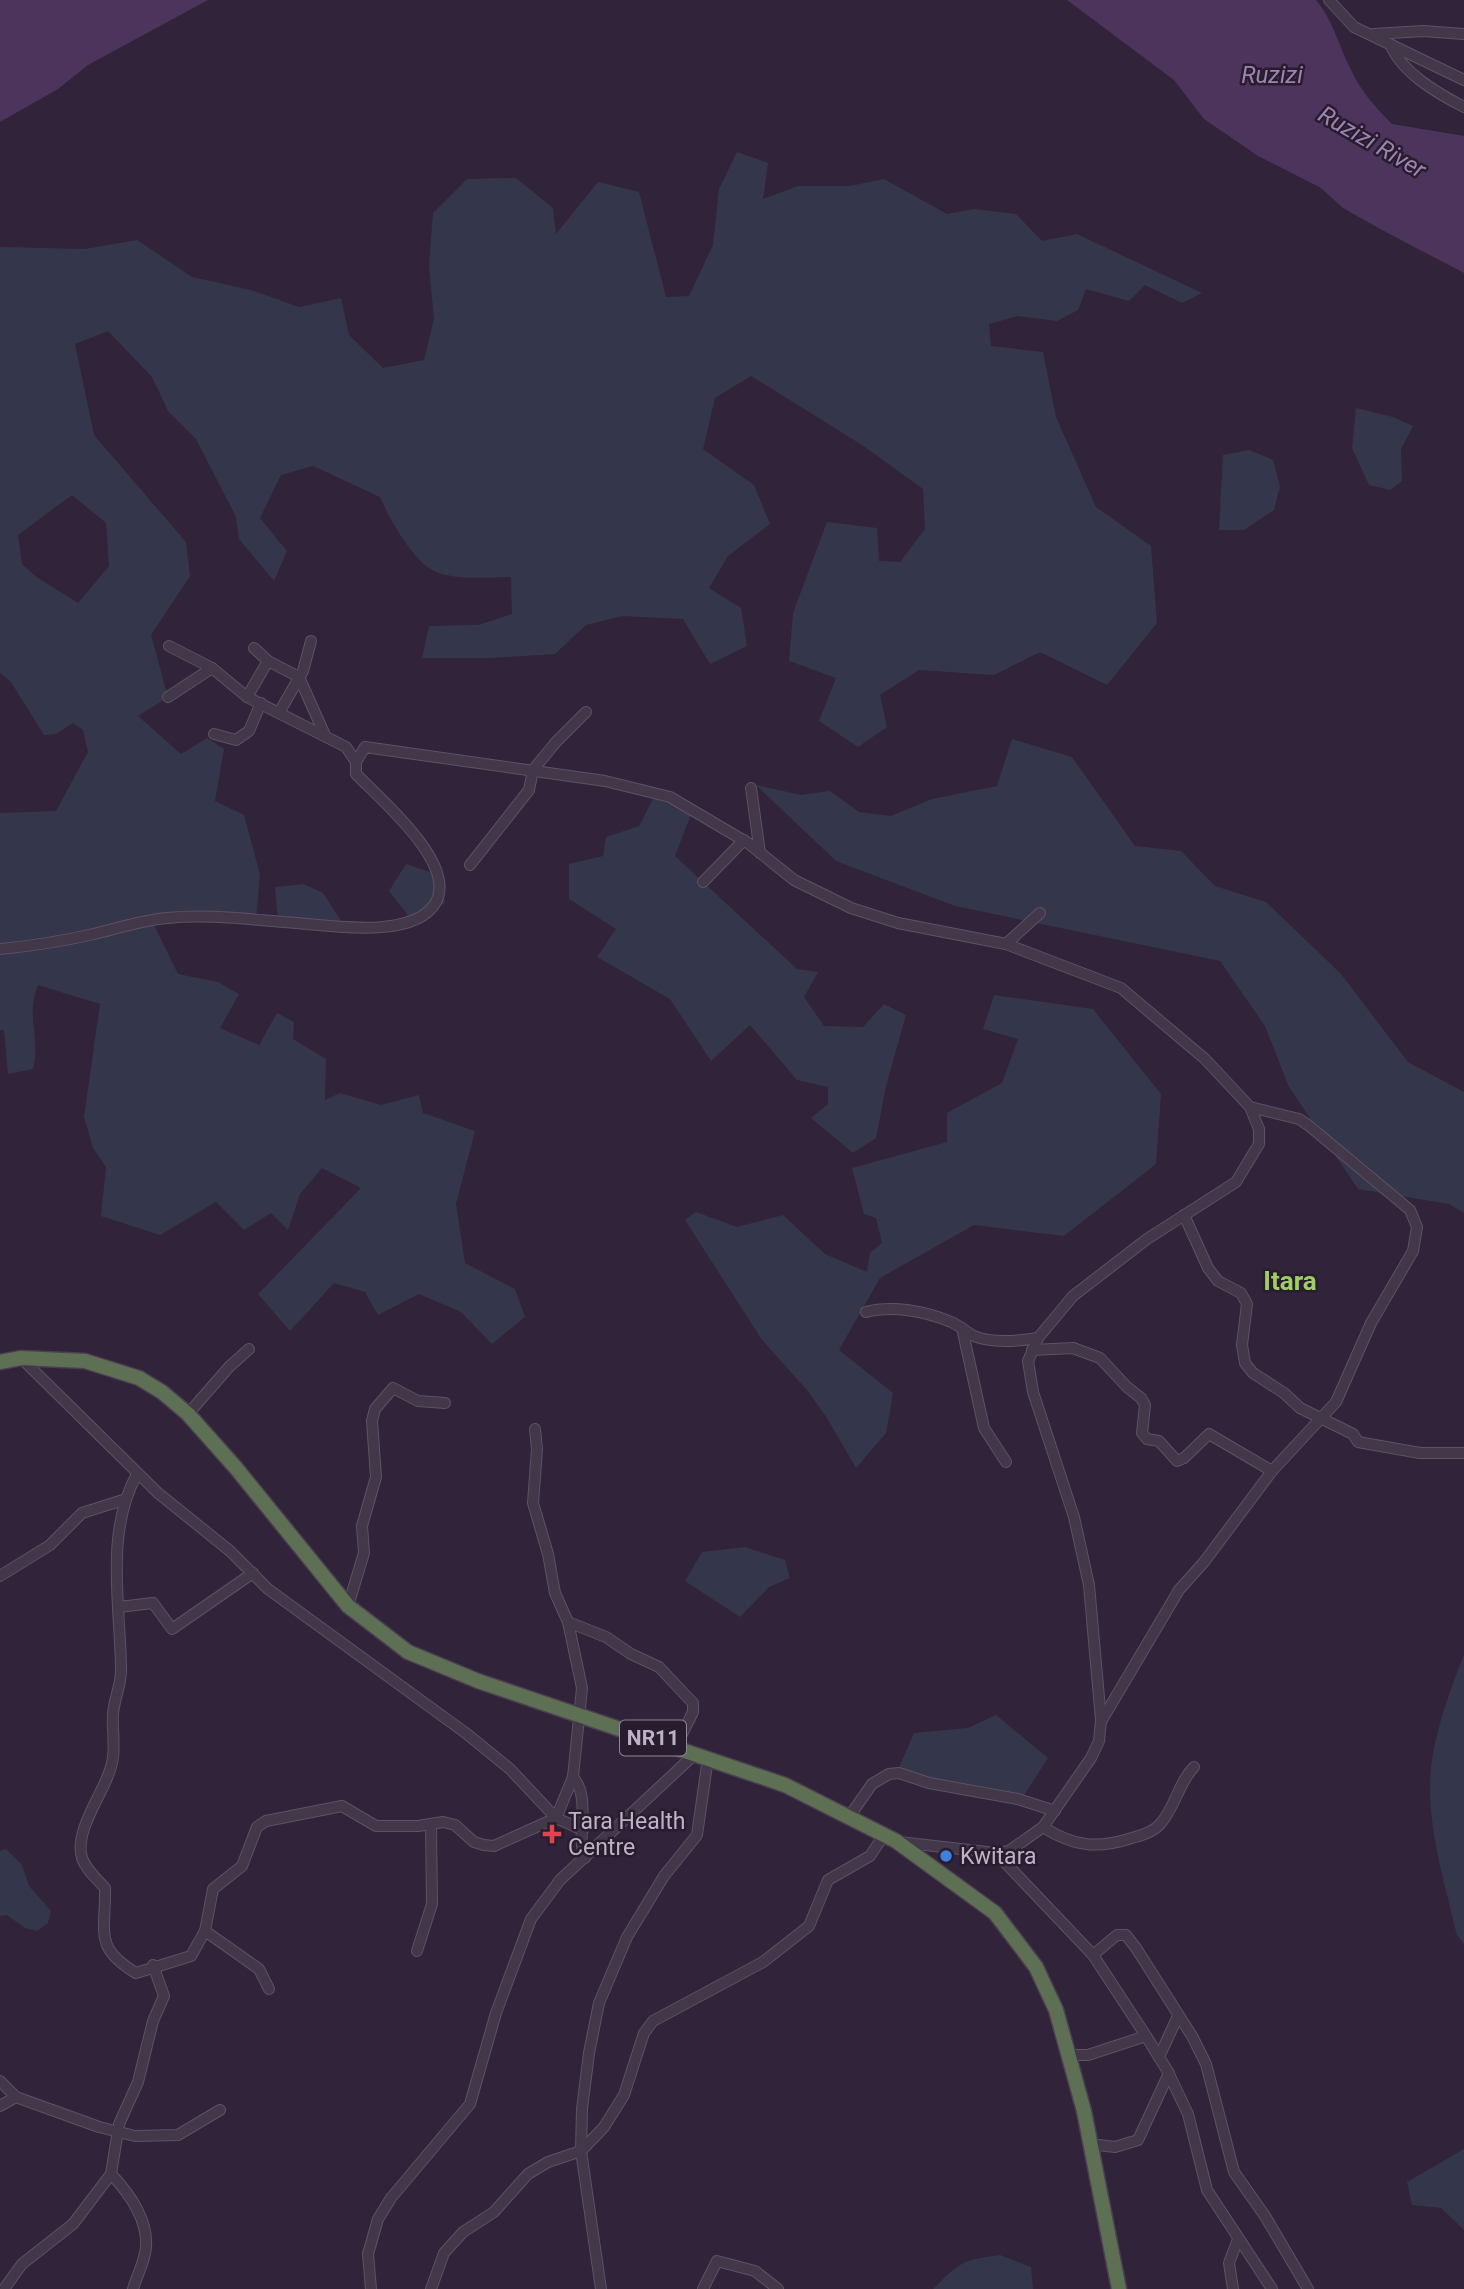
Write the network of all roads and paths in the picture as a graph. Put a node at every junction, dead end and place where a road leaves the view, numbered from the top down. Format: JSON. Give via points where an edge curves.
{"nodes":[{"id":1,"x":1329,"y":0,"type":"edge"},
{"id":2,"x":1366,"y":33,"type":"junction"},
{"id":3,"x":1464,"y":34,"type":"edge"},
{"id":4,"x":1390,"y":44,"type":"junction"},
{"id":5,"x":1464,"y":80,"type":"edge"},
{"id":6,"x":1464,"y":107,"type":"edge"},
{"id":7,"x":311,"y":641,"type":"dead end"},
{"id":8,"x":169,"y":646,"type":"dead end"},
{"id":9,"x":254,"y":648,"type":"dead end"},
{"id":10,"x":268,"y":661,"type":"junction"},
{"id":11,"x":212,"y":668,"type":"junction"},
{"id":12,"x":299,"y":677,"type":"junction"},
{"id":13,"x":168,"y":697,"type":"dead end"},
{"id":14,"x":247,"y":697,"type":"junction"},
{"id":15,"x":261,"y":703,"type":"junction"},
{"id":16,"x":281,"y":712,"type":"junction"},
{"id":17,"x":586,"y":712,"type":"dead end"},
{"id":18,"x":324,"y":733,"type":"junction"},
{"id":19,"x":214,"y":734,"type":"dead end"},
{"id":20,"x":356,"y":762,"type":"junction"},
{"id":21,"x":533,"y":770,"type":"junction"},
{"id":22,"x":751,"y":788,"type":"dead end"},
{"id":23,"x":744,"y":840,"type":"junction"},
{"id":24,"x":760,"y":853,"type":"junction"},
{"id":25,"x":470,"y":865,"type":"dead end"},
{"id":26,"x":703,"y":882,"type":"dead end"},
{"id":27,"x":1040,"y":913,"type":"dead end"},
{"id":28,"x":1006,"y":944,"type":"junction"},
{"id":29,"x":0,"y":949,"type":"edge"},
{"id":30,"x":1250,"y":1107,"type":"junction"},
{"id":31,"x":1184,"y":1215,"type":"junction"},
{"id":32,"x":866,"y":1312,"type":"dead end"},
{"id":33,"x":962,"y":1328,"type":"junction"},
{"id":34,"x":1038,"y":1338,"type":"junction"},
{"id":35,"x":249,"y":1349,"type":"dead end"},
{"id":36,"x":1032,"y":1350,"type":"junction"},
{"id":37,"x":20,"y":1358,"type":"junction"},
{"id":38,"x":0,"y":1362,"type":"edge"},
{"id":39,"x":445,"y":1403,"type":"dead end"},
{"id":40,"x":188,"y":1414,"type":"junction"},
{"id":41,"x":1321,"y":1419,"type":"junction"},
{"id":42,"x":535,"y":1429,"type":"dead end"},
{"id":43,"x":1464,"y":1453,"type":"edge"},
{"id":44,"x":1006,"y":1462,"type":"dead end"},
{"id":45,"x":1272,"y":1471,"type":"junction"},
{"id":46,"x":137,"y":1474,"type":"junction"},
{"id":47,"x":123,"y":1500,"type":"junction"},
{"id":48,"x":253,"y":1573,"type":"junction"},
{"id":49,"x":0,"y":1576,"type":"edge"},
{"id":50,"x":348,"y":1606,"type":"junction"},
{"id":51,"x":119,"y":1607,"type":"junction"},
{"id":52,"x":568,"y":1622,"type":"junction"},
{"id":53,"x":580,"y":1714,"type":"junction"},
{"id":54,"x":1101,"y":1720,"type":"junction"},
{"id":55,"x":676,"y":1746,"type":"junction"},
{"id":56,"x":702,"y":1756,"type":"junction"},
{"id":57,"x":1194,"y":1767,"type":"dead end"},
{"id":58,"x":573,"y":1777,"type":"junction"},
{"id":59,"x":1055,"y":1811,"type":"junction"},
{"id":60,"x":849,"y":1817,"type":"junction"},
{"id":61,"x":556,"y":1818,"type":"junction"},
{"id":62,"x":431,"y":1824,"type":"junction"},
{"id":63,"x":1044,"y":1827,"type":"junction"},
{"id":64,"x":583,"y":1830,"type":"junction"},
{"id":65,"x":890,"y":1838,"type":"junction"},
{"id":66,"x":996,"y":1853,"type":"junction"},
{"id":67,"x":585,"y":1858,"type":"junction"},
{"id":68,"x":205,"y":1931,"type":"junction"},
{"id":69,"x":417,"y":1951,"type":"dead end"},
{"id":70,"x":1093,"y":1955,"type":"junction"},
{"id":71,"x":153,"y":1965,"type":"junction"},
{"id":72,"x":269,"y":1989,"type":"dead end"},
{"id":73,"x":1178,"y":2016,"type":"junction"},
{"id":74,"x":1146,"y":2036,"type":"junction"},
{"id":75,"x":1070,"y":2054,"type":"junction"},
{"id":76,"x":1159,"y":2057,"type":"junction"},
{"id":77,"x":1169,"y":2073,"type":"junction"},
{"id":78,"x":0,"y":2081,"type":"edge"},
{"id":79,"x":16,"y":2097,"type":"junction"},
{"id":80,"x":0,"y":2106,"type":"edge"},
{"id":81,"x":220,"y":2110,"type":"dead end"},
{"id":82,"x":117,"y":2132,"type":"junction"},
{"id":83,"x":1090,"y":2144,"type":"junction"},
{"id":84,"x":581,"y":2151,"type":"junction"},
{"id":85,"x":111,"y":2174,"type":"junction"},
{"id":86,"x":1238,"y":2239,"type":"junction"},
{"id":87,"x":4,"y":2289,"type":"edge"},
{"id":88,"x":133,"y":2289,"type":"edge"},
{"id":89,"x":371,"y":2289,"type":"edge"},
{"id":90,"x":431,"y":2289,"type":"edge"},
{"id":91,"x":601,"y":2289,"type":"edge"},
{"id":92,"x":703,"y":2289,"type":"edge"},
{"id":93,"x":778,"y":2289,"type":"edge"},
{"id":94,"x":1119,"y":2289,"type":"edge"},
{"id":95,"x":1233,"y":2289,"type":"edge"},
{"id":96,"x":1272,"y":2289,"type":"edge"},
{"id":97,"x":1308,"y":2289,"type":"edge"}],
"edges":[{"from":1,"to":2,"type":"street","via":[[1345,20]]},
{"from":2,"to":3,"type":"street"},
{"from":2,"to":4,"type":"street"},
{"from":4,"to":5,"type":"street"},
{"from":4,"to":6,"type":"street","via":[[1396,58],[1423,82]]},
{"from":7,"to":12,"type":"street"},
{"from":8,"to":11,"type":"street"},
{"from":9,"to":10,"type":"street"},
{"from":10,"to":12,"type":"street"},
{"from":10,"to":14,"type":"street"},
{"from":11,"to":13,"type":"street"},
{"from":11,"to":14,"type":"street"},
{"from":12,"to":16,"type":"street"},
{"from":12,"to":18,"type":"street"},
{"from":14,"to":15,"type":"street"},
{"from":15,"to":16,"type":"street"},
{"from":15,"to":19,"type":"street","via":[[243,737],[236,740]]},
{"from":16,"to":18,"type":"street"},
{"from":17,"to":21,"type":"street"},
{"from":18,"to":20,"type":"street","via":[[346,747]]},
{"from":20,"to":21,"type":"street","via":[[365,747]]},
{"from":20,"to":29,"type":"street","via":[[356,774],[433,860],[438,895],[427,912],[413,920],[357,929],[234,918],[167,918]]},
{"from":21,"to":23,"type":"street","via":[[670,797]]},
{"from":21,"to":25,"type":"street","via":[[529,790]]},
{"from":22,"to":24,"type":"street"},
{"from":23,"to":24,"type":"street"},
{"from":23,"to":26,"type":"street"},
{"from":24,"to":28,"type":"street","via":[[794,880],[851,908],[898,923]]},
{"from":27,"to":28,"type":"street"},
{"from":28,"to":30,"type":"street","via":[[1121,988],[1205,1059]]},
{"from":30,"to":31,"type":"street","via":[[1260,1137],[1247,1167],[1236,1182]]},
{"from":30,"to":41,"type":"street","via":[[1308,1125],[1410,1210],[1417,1227],[1413,1251],[1370,1323],[1336,1402]]},
{"from":31,"to":34,"type":"street","via":[[1073,1296]]},
{"from":31,"to":41,"type":"street","via":[[1208,1268],[1218,1281],[1241,1293],[1247,1304],[1242,1345],[1245,1363],[1300,1408]]},
{"from":32,"to":33,"type":"street","via":[[886,1307]]},
{"from":33,"to":34,"type":"street","via":[[974,1336],[1011,1342]]},
{"from":33,"to":44,"type":"street","via":[[984,1428]]},
{"from":34,"to":36,"type":"street"},
{"from":35,"to":40,"type":"street"},
{"from":36,"to":45,"type":"street","via":[[1073,1348],[1100,1358],[1145,1405],[1142,1433],[1159,1441],[1177,1461],[1209,1434]]},
{"from":36,"to":54,"type":"street","via":[[1028,1361],[1033,1392],[1085,1563]]},
{"from":37,"to":38,"type":"highway","number":"NR11"},
{"from":37,"to":40,"type":"highway","number":"NR11","via":[[62,1358],[103,1365],[150,1385]]},
{"from":37,"to":46,"type":"street"},
{"from":39,"to":50,"type":"street","via":[[418,1401],[393,1388],[375,1409],[376,1476],[362,1526],[364,1553]]},
{"from":40,"to":50,"type":"highway","number":"NR11"},
{"from":41,"to":43,"type":"street","via":[[1353,1434],[1358,1442],[1420,1453]]},
{"from":41,"to":45,"type":"street"},
{"from":42,"to":52,"type":"street","via":[[533,1503],[555,1593]]},
{"from":45,"to":54,"type":"street","via":[[1179,1590]]},
{"from":46,"to":47,"type":"street"},
{"from":46,"to":48,"type":"street"},
{"from":47,"to":49,"type":"street","via":[[82,1513],[50,1545]]},
{"from":47,"to":51,"type":"street","via":[[115,1574]]},
{"from":48,"to":51,"type":"street","via":[[172,1629],[153,1603]]},
{"from":48,"to":61,"type":"street","via":[[296,1611],[499,1760]]},
{"from":50,"to":53,"type":"highway","number":"NR11","via":[[377,1631],[429,1662]]},
{"from":51,"to":71,"type":"street","via":[[121,1682],[113,1711],[113,1760],[88,1822],[82,1857],[105,1888],[103,1942],[118,1962],[136,1973]]},
{"from":52,"to":53,"type":"street","via":[[582,1688]]},
{"from":52,"to":55,"type":"street","via":[[659,1667],[693,1703],[693,1713]]},
{"from":53,"to":55,"type":"highway","number":"NR11"},
{"from":53,"to":58,"type":"street"},
{"from":54,"to":59,"type":"street","via":[[1091,1758]]},
{"from":55,"to":56,"type":"highway","number":"NR11"},
{"from":56,"to":60,"type":"highway","number":"NR11","via":[[785,1785]]},
{"from":56,"to":67,"type":"street"},
{"from":56,"to":84,"type":"street","via":[[697,1835],[652,1893],[626,1937],[603,1993],[589,2053]]},
{"from":57,"to":63,"type":"street","via":[[1159,1826],[1144,1835],[1095,1846],[1069,1842]]},
{"from":58,"to":61,"type":"street"},
{"from":58,"to":64,"type":"street","via":[[582,1790]]},
{"from":59,"to":60,"type":"street","via":[[899,1773],[873,1784]]},
{"from":59,"to":63,"type":"street"},
{"from":60,"to":65,"type":"highway","number":"NR11"},
{"from":61,"to":62,"type":"street","via":[[494,1846],[474,1842],[455,1825]]},
{"from":61,"to":64,"type":"street"},
{"from":62,"to":68,"type":"street","via":[[376,1826],[342,1806],[260,1823],[242,1866],[211,1893]]},
{"from":62,"to":69,"type":"street","via":[[432,1904]]},
{"from":63,"to":66,"type":"street","via":[[1017,1847]]},
{"from":64,"to":67,"type":"street"},
{"from":65,"to":66,"type":"street"},
{"from":65,"to":75,"type":"highway","number":"NR11","via":[[987,1907],[1008,1928],[1047,1987]]},
{"from":65,"to":84,"type":"street","via":[[870,1856],[828,1880],[809,1926],[763,1962],[653,2021],[644,2033],[624,2095],[604,2127]]},
{"from":66,"to":70,"type":"street"},
{"from":67,"to":89,"type":"street","via":[[543,1899],[527,1926],[470,2104],[378,2218],[368,2254]]},
{"from":68,"to":71,"type":"street","via":[[191,1956]]},
{"from":68,"to":72,"type":"street","via":[[259,1969]]},
{"from":70,"to":73,"type":"street","via":[[1117,1935],[1126,1936]]},
{"from":70,"to":74,"type":"street"},
{"from":71,"to":82,"type":"street","via":[[164,1991],[162,2002]]},
{"from":73,"to":76,"type":"street"},
{"from":73,"to":97,"type":"street","via":[[1206,2064],[1234,2172]]},
{"from":74,"to":75,"type":"street","via":[[1088,2055]]},
{"from":74,"to":76,"type":"street"},
{"from":75,"to":83,"type":"highway","number":"NR11"},
{"from":76,"to":77,"type":"street"},
{"from":77,"to":83,"type":"street","via":[[1138,2140],[1115,2147]]},
{"from":77,"to":86,"type":"street","via":[[1194,2133],[1207,2190]]},
{"from":78,"to":79,"type":"street"},
{"from":79,"to":80,"type":"street"},
{"from":79,"to":82,"type":"street"},
{"from":81,"to":82,"type":"street","via":[[178,2135]]},
{"from":82,"to":85,"type":"street"},
{"from":83,"to":94,"type":"highway","number":"NR11"},
{"from":84,"to":90,"type":"street","via":[[539,2166],[494,2212],[463,2232],[444,2253]]},
{"from":84,"to":91,"type":"street"},
{"from":85,"to":87,"type":"street","via":[[73,2224],[23,2264]]},
{"from":85,"to":88,"type":"street","via":[[133,2200],[143,2228],[146,2246]]},
{"from":86,"to":95,"type":"street","via":[[1229,2263]]},
{"from":86,"to":96,"type":"street"},
{"from":92,"to":93,"type":"street","via":[[717,2262],[755,2271]]}]}
